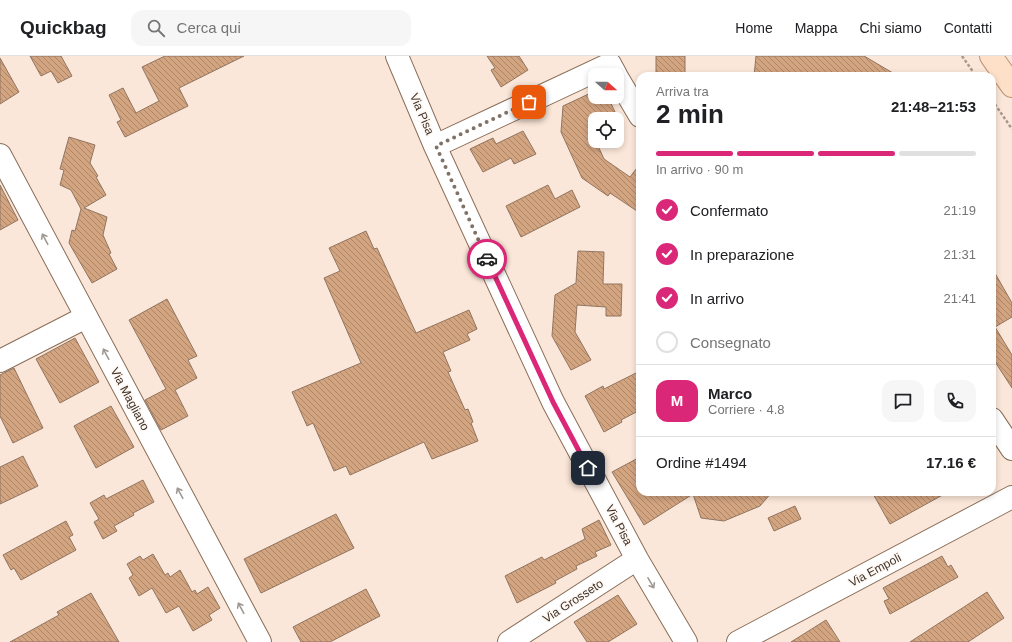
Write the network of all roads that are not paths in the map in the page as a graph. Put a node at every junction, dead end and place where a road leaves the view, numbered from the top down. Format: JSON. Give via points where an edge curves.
{"nodes":[{"id":1,"x":397,"y":56,"type":"edge"},
{"id":2,"x":991,"y":56,"type":"edge"},
{"id":3,"x":602,"y":68,"type":"edge"},
{"id":4,"x":612,"y":68,"type":"edge"},
{"id":5,"x":588,"y":74,"type":"edge"},
{"id":6,"x":1012,"y":86,"type":"edge"},
{"id":7,"x":624,"y":89,"type":"edge"},
{"id":8,"x":636,"y":109,"type":"edge"},
{"id":9,"x":436,"y":146,"type":"junction"},
{"id":10,"x":0,"y":155,"type":"edge"},
{"id":11,"x":86,"y":317,"type":"junction"},
{"id":12,"x":0,"y":361,"type":"edge"},
{"id":13,"x":996,"y":425,"type":"edge"},
{"id":14,"x":1012,"y":449,"type":"edge"},
{"id":15,"x":1012,"y":497,"type":"edge"},
{"id":16,"x":637,"y":559,"type":"junction"},
{"id":17,"x":260,"y":642,"type":"edge"},
{"id":18,"x":508,"y":642,"type":"edge"},
{"id":19,"x":686,"y":642,"type":"edge"},
{"id":20,"x":738,"y":642,"type":"edge"}],
"edges":[{"from":1,"to":9,"type":"street","name":"Via Pisa"},
{"from":2,"to":6,"type":"main road"},
{"from":3,"to":4,"type":"street","via":[[610,64]]},
{"from":5,"to":9,"type":"street"},
{"from":7,"to":8,"type":"street"},
{"from":9,"to":16,"type":"street","name":"Via Pisa","via":[[553,402]]},
{"from":11,"to":10,"type":"street","name":"Via Magliano","one_way":true},
{"from":11,"to":12,"type":"street"},
{"from":17,"to":11,"type":"street","name":"Via Magliano","one_way":true},
{"from":13,"to":14,"type":"street"},
{"from":15,"to":20,"type":"street","name":"Via Empoli"},
{"from":16,"to":18,"type":"street","name":"Via Grosseto"},
{"from":16,"to":19,"type":"street","name":"Via Pisa","one_way":true}]}
